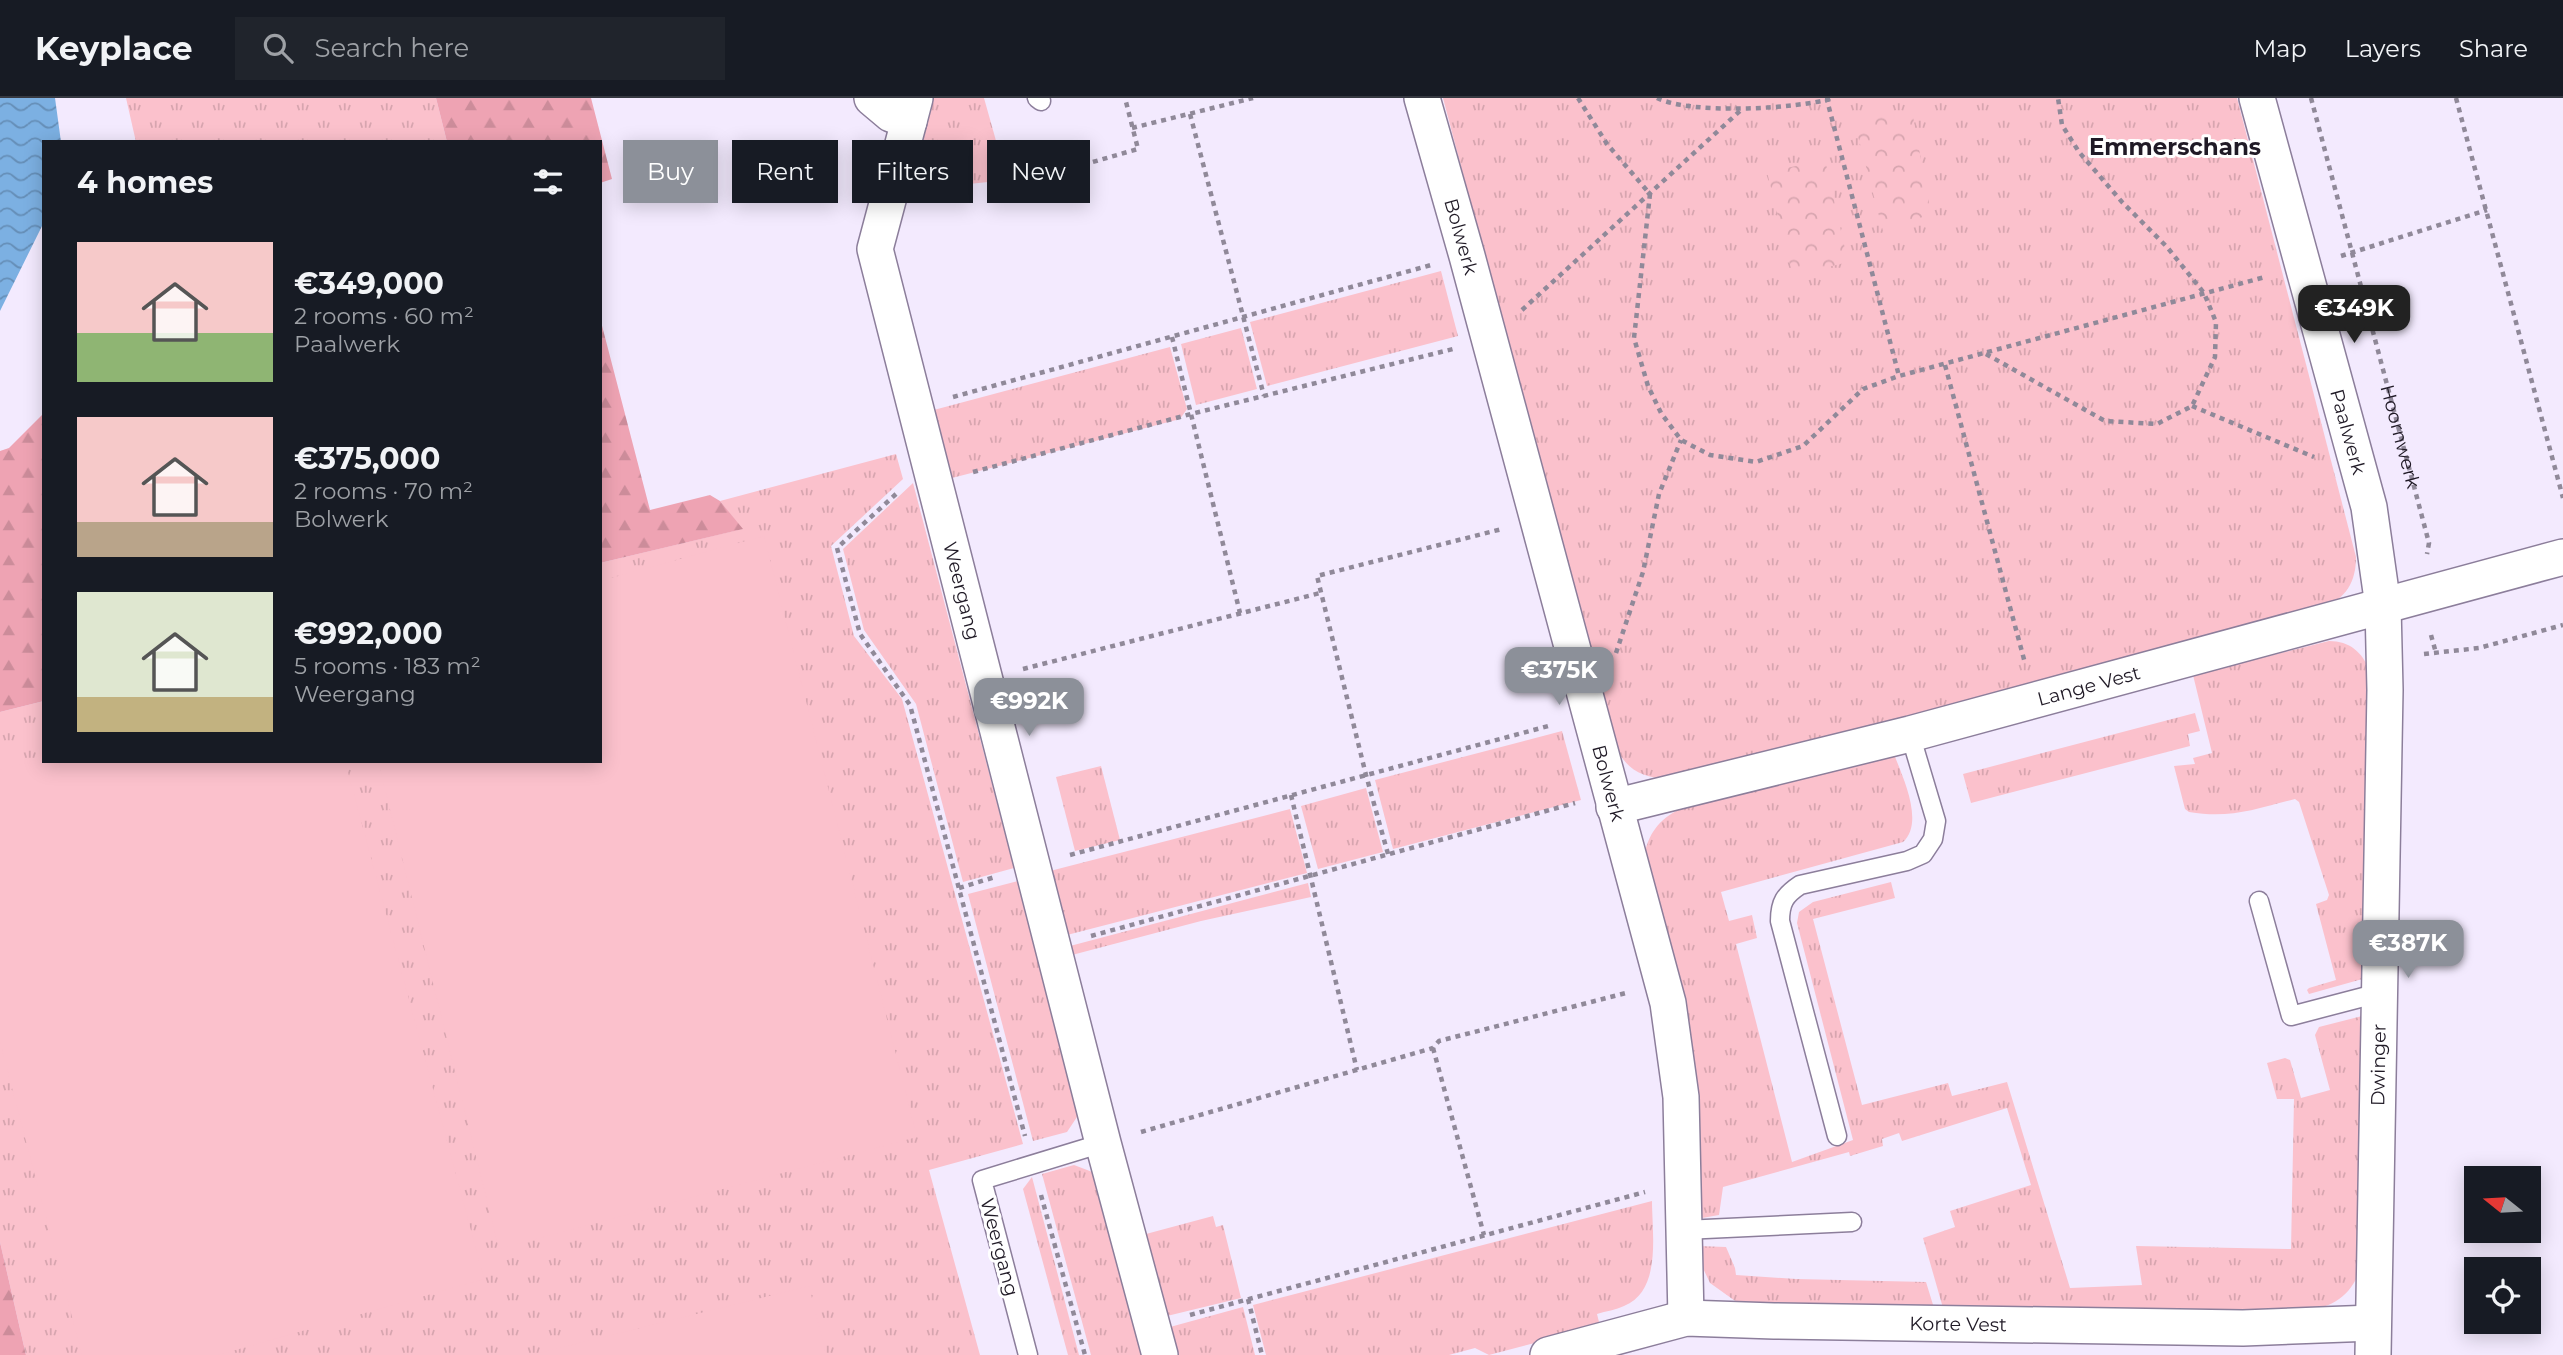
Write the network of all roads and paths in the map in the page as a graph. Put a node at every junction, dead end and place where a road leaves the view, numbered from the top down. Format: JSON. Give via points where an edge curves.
{"nodes":[{"id":1,"x":872,"y":98,"type":"edge"},
{"id":2,"x":1125,"y":98,"type":"edge"},
{"id":3,"x":1253,"y":98,"type":"edge"},
{"id":4,"x":1422,"y":98,"type":"edge"},
{"id":5,"x":1578,"y":98,"type":"edge"},
{"id":6,"x":1657,"y":98,"type":"edge"},
{"id":7,"x":2058,"y":98,"type":"edge"},
{"id":8,"x":2257,"y":98,"type":"edge"},
{"id":9,"x":2312,"y":98,"type":"edge"},
{"id":10,"x":2456,"y":98,"type":"edge"},
{"id":11,"x":1830,"y":99,"type":"edge"},
{"id":12,"x":912,"y":110,"type":"edge"},
{"id":13,"x":1741,"y":110,"type":"junction"},
{"id":14,"x":1190,"y":114,"type":"junction"},
{"id":15,"x":1132,"y":128,"type":"junction"},
{"id":16,"x":1090,"y":163,"type":"edge"},
{"id":17,"x":1650,"y":194,"type":"junction"},
{"id":18,"x":2487,"y":210,"type":"junction"},
{"id":19,"x":2353,"y":252,"type":"junction"},
{"id":20,"x":1466,"y":256,"type":"junction"},
{"id":21,"x":2303,"y":267,"type":"junction"},
{"id":22,"x":2204,"y":293,"type":"junction"},
{"id":23,"x":1244,"y":317,"type":"junction"},
{"id":24,"x":1172,"y":337,"type":"junction"},
{"id":25,"x":1489,"y":340,"type":"junction"},
{"id":26,"x":1985,"y":354,"type":"junction"},
{"id":27,"x":1945,"y":365,"type":"junction"},
{"id":28,"x":1899,"y":376,"type":"junction"},
{"id":29,"x":1264,"y":396,"type":"junction"},
{"id":30,"x":2192,"y":406,"type":"junction"},
{"id":31,"x":915,"y":407,"type":"junction"},
{"id":32,"x":1191,"y":414,"type":"junction"},
{"id":33,"x":1681,"y":440,"type":"junction"},
{"id":34,"x":2352,"y":447,"type":"junction"},
{"id":35,"x":934,"y":480,"type":"junction"},
{"id":36,"x":2563,"y":498,"type":"edge"},
{"id":37,"x":1538,"y":520,"type":"junction"},
{"id":38,"x":2563,"y":557,"type":"edge"},
{"id":39,"x":1320,"y":593,"type":"junction"},
{"id":40,"x":2421,"y":596,"type":"junction"},
{"id":41,"x":1240,"y":614,"type":"junction"},
{"id":42,"x":2384,"y":615,"type":"junction"},
{"id":43,"x":2563,"y":625,"type":"edge"},
{"id":44,"x":2436,"y":653,"type":"junction"},
{"id":45,"x":1579,"y":674,"type":"junction"},
{"id":46,"x":985,"y":679,"type":"junction"},
{"id":47,"x":2035,"y":701,"type":"junction"},
{"id":48,"x":1590,"y":715,"type":"junction"},
{"id":49,"x":1910,"y":734,"type":"junction"},
{"id":50,"x":1366,"y":775,"type":"junction"},
{"id":51,"x":1291,"y":795,"type":"junction"},
{"id":52,"x":1612,"y":800,"type":"junction"},
{"id":53,"x":1388,"y":854,"type":"junction"},
{"id":54,"x":1032,"y":865,"type":"junction"},
{"id":55,"x":1310,"y":876,"type":"junction"},
{"id":56,"x":959,"y":888,"type":"junction"},
{"id":57,"x":2259,"y":901,"type":"dead end"},
{"id":58,"x":1053,"y":946,"type":"junction"},
{"id":59,"x":1663,"y":984,"type":"junction"},
{"id":60,"x":2379,"y":993,"type":"junction"},
{"id":61,"x":1433,"y":1048,"type":"junction"},
{"id":62,"x":1357,"y":1070,"type":"junction"},
{"id":63,"x":1837,"y":1136,"type":"dead end"},
{"id":64,"x":1103,"y":1143,"type":"junction"},
{"id":65,"x":1033,"y":1165,"type":"junction"},
{"id":66,"x":1682,"y":1182,"type":"junction"},
{"id":67,"x":1852,"y":1222,"type":"dead end"},
{"id":68,"x":1684,"y":1230,"type":"junction"},
{"id":69,"x":1484,"y":1236,"type":"junction"},
{"id":70,"x":1248,"y":1299,"type":"junction"},
{"id":71,"x":1686,"y":1318,"type":"junction"},
{"id":72,"x":2373,"y":1339,"type":"edge"},
{"id":73,"x":1156,"y":1340,"type":"edge"},
{"id":74,"x":1028,"y":1355,"type":"edge"},
{"id":75,"x":1085,"y":1355,"type":"edge"},
{"id":76,"x":1262,"y":1355,"type":"edge"},
{"id":77,"x":1548,"y":1355,"type":"edge"}],
"edges":[{"from":1,"to":12,"type":"street","via":[[891,114]]},
{"from":2,"to":15,"type":"path"},
{"from":3,"to":14,"type":"path"},
{"from":4,"to":20,"type":"street","name":"Bolwerk"},
{"from":5,"to":17,"type":"path","via":[[1607,144]]},
{"from":6,"to":13,"type":"path","via":[[1669,104]]},
{"from":7,"to":22,"type":"path","via":[[2062,125],[2080,152]]},
{"from":8,"to":21,"type":"street","name":"Paalwerk"},
{"from":9,"to":19,"type":"path","name":"Hoornwerk"},
{"from":10,"to":18,"type":"path"},
{"from":11,"to":13,"type":"path"},
{"from":11,"to":28,"type":"path"},
{"from":12,"to":31,"type":"street","name":"Weergang","via":[[875,249]]},
{"from":13,"to":17,"type":"path"},
{"from":14,"to":15,"type":"path"},
{"from":14,"to":23,"type":"path"},
{"from":15,"to":16,"type":"path","via":[[1138,149]]},
{"from":17,"to":25,"type":"path"},
{"from":17,"to":33,"type":"path","via":[[1634,338],[1648,386]]},
{"from":18,"to":19,"type":"path"},
{"from":18,"to":36,"type":"path"},
{"from":19,"to":21,"type":"path"},
{"from":19,"to":40,"type":"path","name":"Hoornwerk","via":[[2429,543]]},
{"from":20,"to":23,"type":"path"},
{"from":20,"to":25,"type":"street","name":"Bolwerk"},
{"from":21,"to":22,"type":"path"},
{"from":21,"to":34,"type":"street","name":"Paalwerk"},
{"from":22,"to":26,"type":"path"},
{"from":22,"to":30,"type":"path","via":[[2216,322],[2215,357]]},
{"from":23,"to":24,"type":"path"},
{"from":23,"to":29,"type":"path"},
{"from":24,"to":31,"type":"path"},
{"from":24,"to":32,"type":"path"},
{"from":25,"to":29,"type":"path"},
{"from":25,"to":37,"type":"street","name":"Bolwerk"},
{"from":26,"to":27,"type":"path"},
{"from":26,"to":30,"type":"path","via":[[2105,421],[2157,424]]},
{"from":27,"to":28,"type":"path"},
{"from":27,"to":47,"type":"path"},
{"from":28,"to":33,"type":"path","via":[[1863,389],[1803,446],[1756,461],[1710,455]]},
{"from":29,"to":32,"type":"path"},
{"from":30,"to":34,"type":"path","via":[[2314,457]]},
{"from":31,"to":35,"type":"street","name":"Weergang"},
{"from":32,"to":35,"type":"path"},
{"from":32,"to":41,"type":"path"},
{"from":33,"to":45,"type":"path","via":[[1659,494],[1643,572],[1615,656],[1605,667]]},
{"from":34,"to":42,"type":"street","name":"Paalwerk","via":[[2369,507]]},
{"from":35,"to":46,"type":"street","name":"Weergang"},
{"from":35,"to":56,"type":"path","via":[[909,482],[837,548],[860,634],[911,705]]},
{"from":37,"to":39,"type":"path","via":[[1317,576]]},
{"from":37,"to":45,"type":"street","name":"Bolwerk"},
{"from":38,"to":40,"type":"street","name":"Lange Vest"},
{"from":39,"to":41,"type":"path"},
{"from":39,"to":50,"type":"path"},
{"from":40,"to":42,"type":"street","name":"Lange Vest"},
{"from":40,"to":44,"type":"path","name":"Hoornwerk"},
{"from":41,"to":46,"type":"path"},
{"from":42,"to":44,"type":"path","via":[[2417,655]]},
{"from":42,"to":47,"type":"street","name":"Lange Vest"},
{"from":42,"to":60,"type":"street","name":"Dwinger"},
{"from":43,"to":44,"type":"path","via":[[2479,648]]},
{"from":45,"to":48,"type":"street","name":"Bolwerk"},
{"from":46,"to":54,"type":"street","name":"Weergang"},
{"from":47,"to":49,"type":"street","name":"Lange Vest"},
{"from":48,"to":50,"type":"path"},
{"from":48,"to":52,"type":"street","name":"Bolwerk"},
{"from":49,"to":52,"type":"street","name":"Lange Vest"},
{"from":49,"to":63,"type":"lane","via":[[1936,821],[1933,839],[1923,854],[1800,885],[1786,894],[1780,906],[1780,921]]},
{"from":50,"to":51,"type":"path"},
{"from":50,"to":53,"type":"path"},
{"from":51,"to":54,"type":"path"},
{"from":51,"to":55,"type":"path"},
{"from":52,"to":53,"type":"path"},
{"from":52,"to":59,"type":"street","name":"Bolwerk"},
{"from":53,"to":55,"type":"path"},
{"from":54,"to":56,"type":"path"},
{"from":54,"to":58,"type":"street","name":"Weergang"},
{"from":55,"to":58,"type":"path"},
{"from":55,"to":62,"type":"path"},
{"from":56,"to":65,"type":"path"},
{"from":57,"to":60,"type":"lane","via":[[2291,1016]]},
{"from":58,"to":64,"type":"street","name":"Weergang"},
{"from":59,"to":61,"type":"path","via":[[1439,1041]]},
{"from":59,"to":66,"type":"street","name":"Bolwerk","via":[[1681,1097]]},
{"from":60,"to":72,"type":"street","name":"Dwinger"},
{"from":61,"to":62,"type":"path"},
{"from":61,"to":69,"type":"path"},
{"from":62,"to":64,"type":"path"},
{"from":64,"to":65,"type":"lane","name":"Weergang"},
{"from":64,"to":73,"type":"street","name":"Weergang"},
{"from":65,"to":74,"type":"lane","name":"Weergang","via":[[982,1180]]},
{"from":65,"to":75,"type":"path"},
{"from":66,"to":68,"type":"street","name":"Bolwerk"},
{"from":66,"to":69,"type":"path"},
{"from":67,"to":68,"type":"lane"},
{"from":68,"to":71,"type":"street","name":"Bolwerk"},
{"from":69,"to":70,"type":"path"},
{"from":70,"to":73,"type":"path"},
{"from":70,"to":76,"type":"path"},
{"from":71,"to":72,"type":"street","name":"Korte Vest","via":[[2243,1328]]},
{"from":71,"to":77,"type":"street","name":"Korte Vest"}]}
